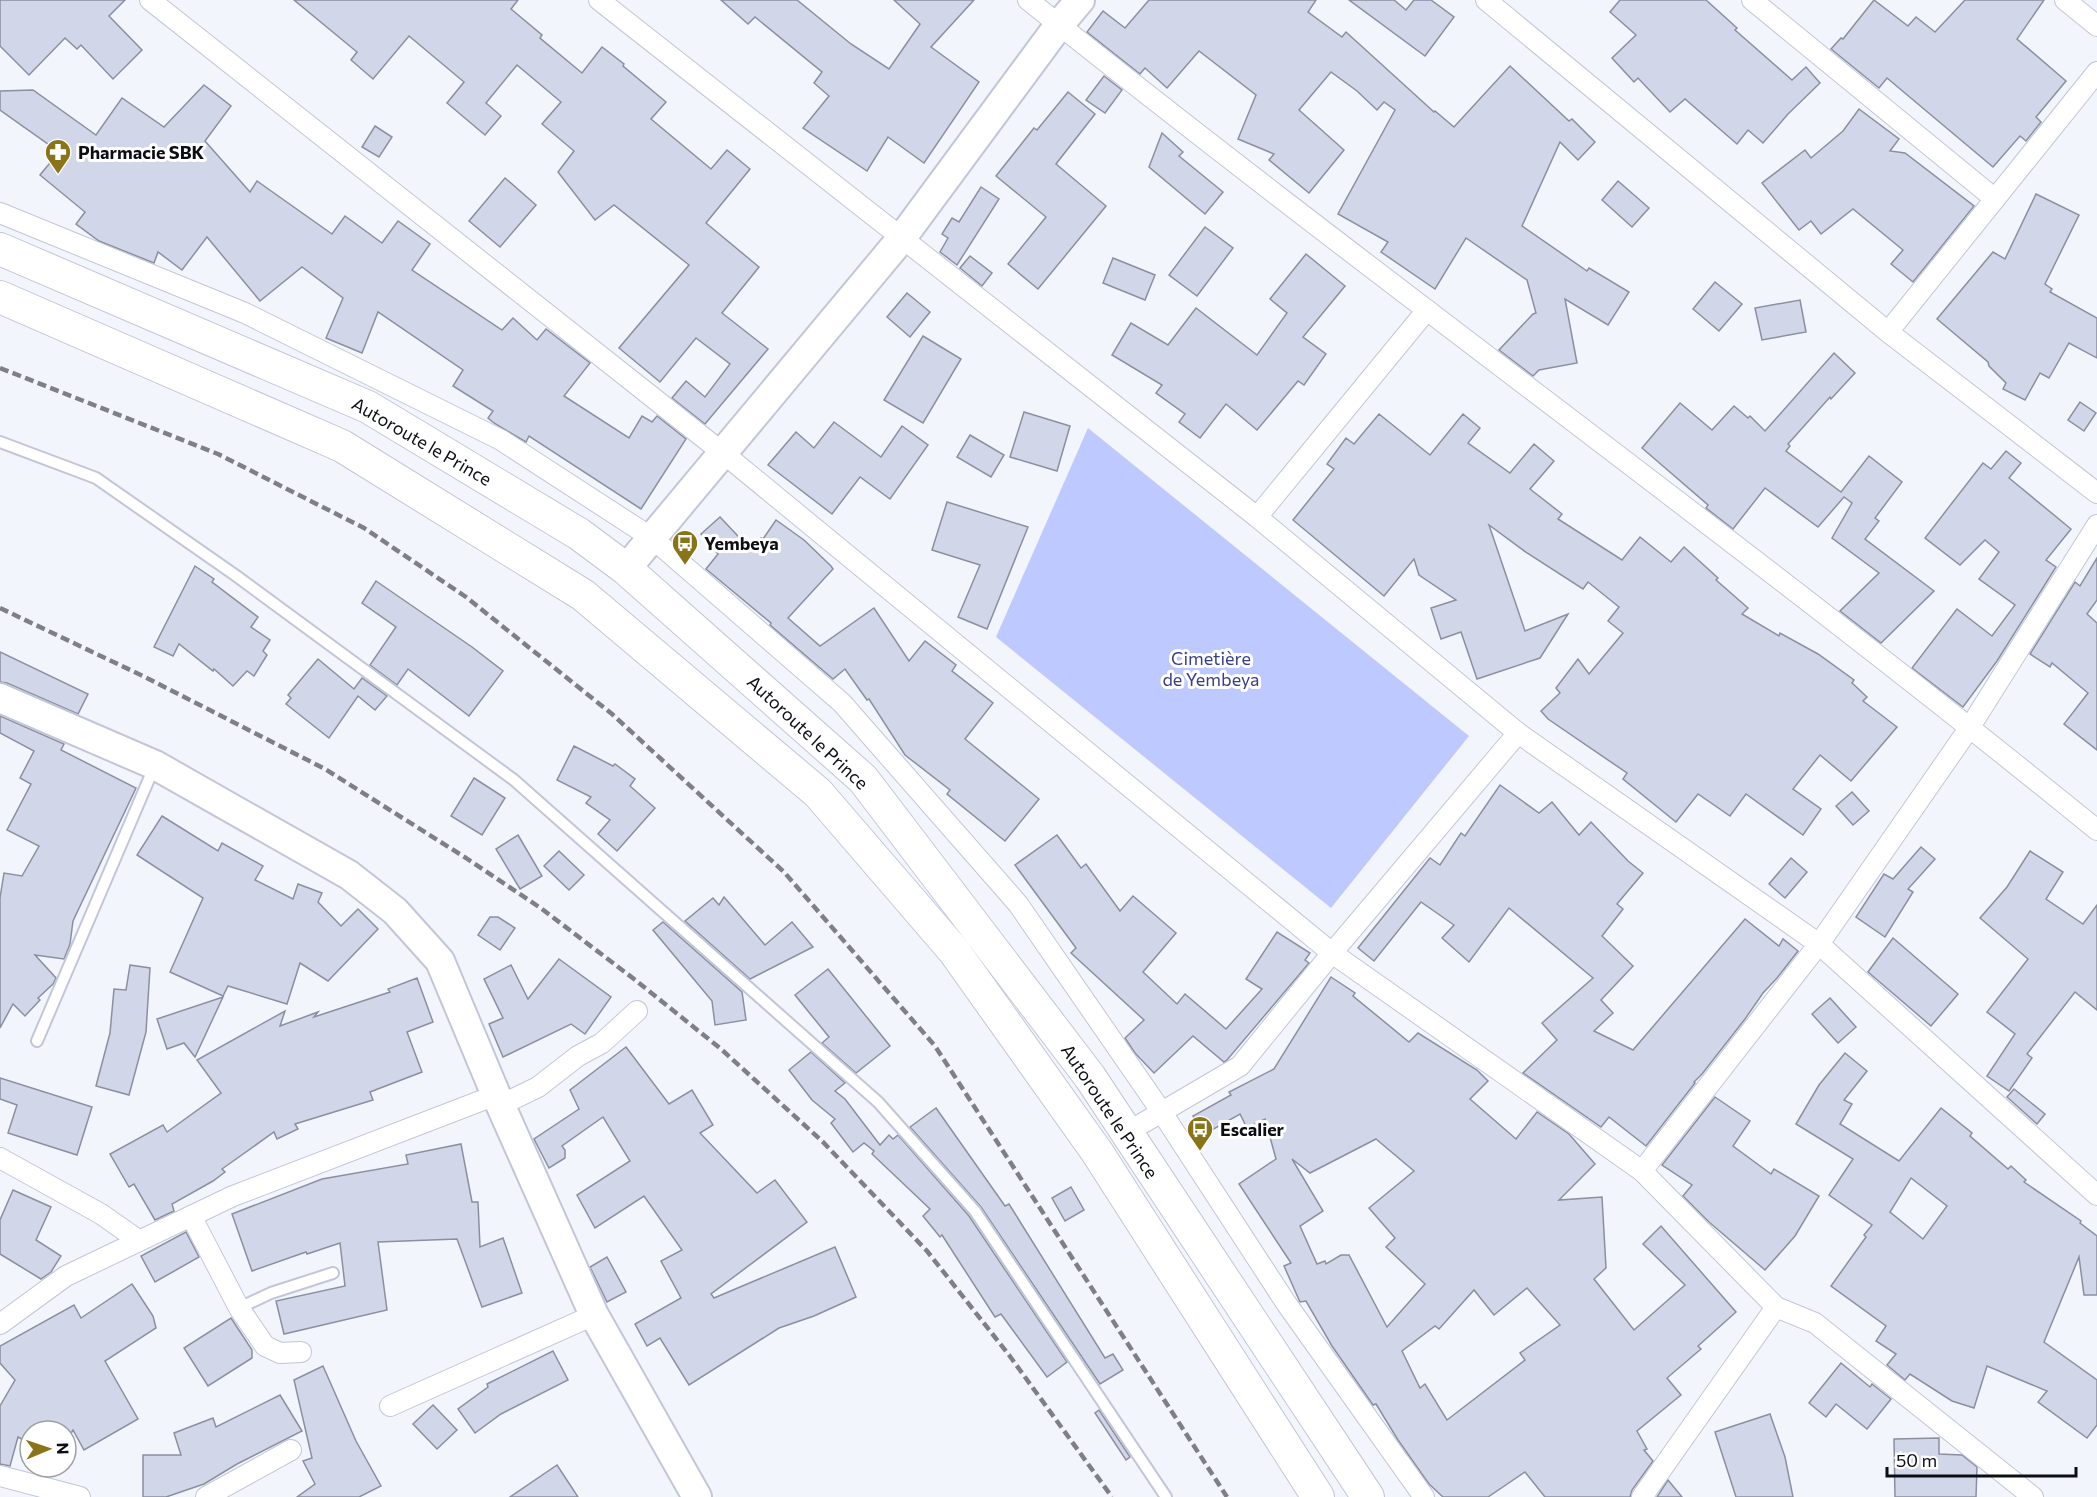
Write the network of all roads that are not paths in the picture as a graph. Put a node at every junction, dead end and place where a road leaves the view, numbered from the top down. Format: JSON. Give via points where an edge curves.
{"nodes":[{"id":1,"x":150,"y":0,"type":"edge"},
{"id":2,"x":599,"y":0,"type":"edge"},
{"id":3,"x":1028,"y":0,"type":"edge"},
{"id":4,"x":1080,"y":0,"type":"edge"},
{"id":5,"x":1486,"y":0,"type":"edge"},
{"id":6,"x":1752,"y":0,"type":"edge"},
{"id":7,"x":2065,"y":0,"type":"edge"},
{"id":8,"x":1059,"y":25,"type":"junction"},
{"id":9,"x":2097,"y":26,"type":"edge"},
{"id":10,"x":2097,"y":72,"type":"edge"},
{"id":11,"x":1995,"y":199,"type":"junction"},
{"id":12,"x":0,"y":213,"type":"edge"},
{"id":13,"x":902,"y":239,"type":"junction"},
{"id":14,"x":0,"y":249,"type":"edge"},
{"id":15,"x":0,"y":297,"type":"edge"},
{"id":16,"x":1427,"y":310,"type":"junction"},
{"id":17,"x":1888,"y":332,"type":"junction"},
{"id":18,"x":0,"y":442,"type":"edge"},
{"id":19,"x":723,"y":453,"type":"junction"},
{"id":20,"x":2097,"y":494,"type":"edge"},
{"id":21,"x":1257,"y":517,"type":"junction"},
{"id":22,"x":2097,"y":525,"type":"edge"},
{"id":23,"x":652,"y":538,"type":"junction"},
{"id":24,"x":626,"y":569,"type":"junction"},
{"id":25,"x":0,"y":698,"type":"edge"},
{"id":26,"x":1970,"y":727,"type":"junction"},
{"id":27,"x":1518,"y":733,"type":"junction"},
{"id":28,"x":155,"y":765,"type":"junction"},
{"id":29,"x":2097,"y":830,"type":"edge"},
{"id":30,"x":1820,"y":944,"type":"junction"},
{"id":31,"x":1332,"y":953,"type":"junction"},
{"id":32,"x":637,"y":1011,"type":"dead end"},
{"id":33,"x":37,"y":1041,"type":"dead end"},
{"id":34,"x":499,"y":1100,"type":"junction"},
{"id":35,"x":1161,"y":1112,"type":"junction"},
{"id":36,"x":1126,"y":1133,"type":"junction"},
{"id":37,"x":0,"y":1158,"type":"edge"},
{"id":38,"x":1642,"y":1171,"type":"junction"},
{"id":39,"x":2097,"y":1195,"type":"edge"},
{"id":40,"x":191,"y":1216,"type":"junction"},
{"id":41,"x":138,"y":1240,"type":"junction"},
{"id":42,"x":333,"y":1273,"type":"dead end"},
{"id":43,"x":1776,"y":1307,"type":"junction"},
{"id":44,"x":239,"y":1308,"type":"junction"},
{"id":45,"x":594,"y":1315,"type":"junction"},
{"id":46,"x":0,"y":1324,"type":"edge"},
{"id":47,"x":301,"y":1352,"type":"dead end"},
{"id":48,"x":390,"y":1406,"type":"dead end"},
{"id":49,"x":291,"y":1450,"type":"dead end"},
{"id":50,"x":0,"y":1476,"type":"edge"},
{"id":51,"x":80,"y":1497,"type":"edge"},
{"id":52,"x":206,"y":1497,"type":"edge"},
{"id":53,"x":698,"y":1497,"type":"edge"},
{"id":54,"x":1166,"y":1497,"type":"edge"},
{"id":55,"x":1318,"y":1497,"type":"edge"},
{"id":56,"x":1368,"y":1497,"type":"edge"},
{"id":57,"x":1424,"y":1497,"type":"edge"},
{"id":58,"x":1642,"y":1497,"type":"edge"},
{"id":59,"x":2033,"y":1497,"type":"edge"}],
"edges":[{"from":1,"to":19,"type":"street"},
{"from":2,"to":13,"type":"street"},
{"from":3,"to":8,"type":"street"},
{"from":4,"to":8,"type":"street"},
{"from":5,"to":17,"type":"street"},
{"from":6,"to":11,"type":"street"},
{"from":7,"to":9,"type":"street"},
{"from":8,"to":13,"type":"street"},
{"from":8,"to":16,"type":"street"},
{"from":10,"to":11,"type":"street"},
{"from":11,"to":17,"type":"street"},
{"from":12,"to":23,"type":"street","via":[[245,313],[501,440]]},
{"from":13,"to":19,"type":"street"},
{"from":13,"to":21,"type":"street"},
{"from":14,"to":24,"type":"main road","name":"Autoroute le Prince","via":[[368,407],[579,534]]},
{"from":15,"to":55,"type":"main road","name":"Autoroute le Prince","via":[[352,453],[584,595],[818,793],[968,970],[1097,1152]]},
{"from":16,"to":21,"type":"street"},
{"from":16,"to":26,"type":"street"},
{"from":17,"to":20,"type":"street"},
{"from":18,"to":54,"type":"lane","via":[[96,478],[514,780],[878,1102],[975,1211]]},
{"from":19,"to":23,"type":"street"},
{"from":19,"to":31,"type":"street"},
{"from":21,"to":27,"type":"street"},
{"from":22,"to":26,"type":"street"},
{"from":23,"to":24,"type":"street"},
{"from":23,"to":35,"type":"street","via":[[842,703],[1018,904]]},
{"from":24,"to":36,"type":"main road","name":"Autoroute le Prince","via":[[863,778],[1090,1077]]},
{"from":25,"to":28,"type":"street"},
{"from":26,"to":29,"type":"street"},
{"from":26,"to":30,"type":"street"},
{"from":27,"to":30,"type":"street"},
{"from":27,"to":31,"type":"street"},
{"from":28,"to":33,"type":"lane"},
{"from":28,"to":34,"type":"street","via":[[349,875],[395,911],[440,961]]},
{"from":30,"to":38,"type":"street"},
{"from":30,"to":39,"type":"street"},
{"from":31,"to":35,"type":"street","via":[[1240,1066]]},
{"from":31,"to":38,"type":"street"},
{"from":32,"to":34,"type":"street","via":[[602,1042],[538,1087]]},
{"from":34,"to":40,"type":"street","via":[[233,1196]]},
{"from":34,"to":45,"type":"street"},
{"from":35,"to":36,"type":"street"},
{"from":35,"to":57,"type":"street","via":[[1286,1303]]},
{"from":36,"to":56,"type":"main road","name":"Autoroute le Prince"},
{"from":37,"to":41,"type":"street","via":[[101,1214]]},
{"from":38,"to":43,"type":"street"},
{"from":40,"to":41,"type":"street"},
{"from":40,"to":44,"type":"street"},
{"from":41,"to":46,"type":"street","via":[[66,1276]]},
{"from":42,"to":44,"type":"lane"},
{"from":43,"to":58,"type":"street"},
{"from":43,"to":59,"type":"street","via":[[1815,1323]]},
{"from":44,"to":47,"type":"street","via":[[265,1346],[280,1353]]},
{"from":45,"to":48,"type":"street"},
{"from":45,"to":53,"type":"street"},
{"from":49,"to":52,"type":"street"},
{"from":50,"to":51,"type":"street"}]}
